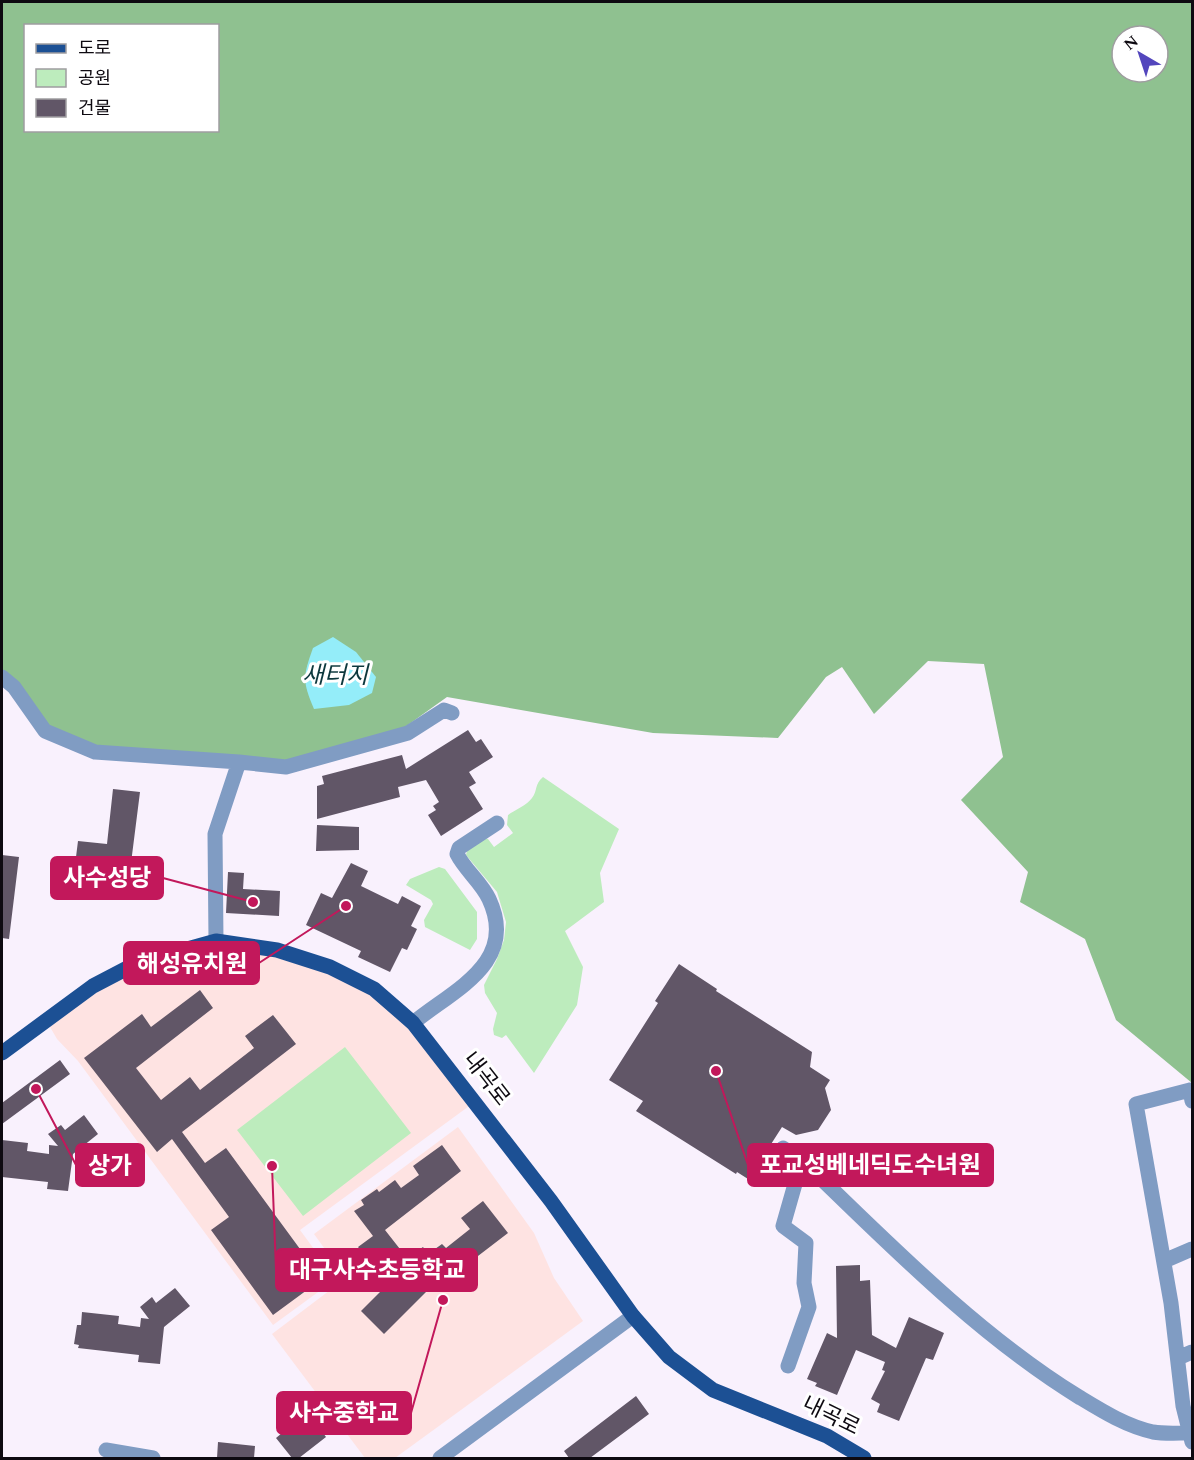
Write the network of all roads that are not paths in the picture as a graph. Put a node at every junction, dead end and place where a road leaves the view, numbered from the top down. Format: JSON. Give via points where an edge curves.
{"nodes":[{"id":1,"x":2,"y":677,"type":"edge"},
{"id":2,"x":452,"y":713,"type":"dead end"},
{"id":3,"x":239,"y":762,"type":"junction"},
{"id":4,"x":497,"y":823,"type":"dead end"},
{"id":5,"x":216,"y":941,"type":"junction"},
{"id":6,"x":413,"y":1023,"type":"junction"},
{"id":7,"x":2,"y":1053,"type":"edge"},
{"id":8,"x":1192,"y":1101,"type":"edge"},
{"id":9,"x":783,"y":1148,"type":"dead end"},
{"id":10,"x":808,"y":1166,"type":"junction"},
{"id":11,"x":1192,"y":1249,"type":"edge"},
{"id":12,"x":1164,"y":1261,"type":"junction"},
{"id":13,"x":633,"y":1316,"type":"junction"},
{"id":14,"x":1185,"y":1355,"type":"edge"},
{"id":15,"x":788,"y":1366,"type":"dead end"},
{"id":16,"x":1191,"y":1438,"type":"edge"},
{"id":17,"x":106,"y":1450,"type":"dead end"},
{"id":18,"x":153,"y":1458,"type":"edge"},
{"id":19,"x":440,"y":1458,"type":"edge"},
{"id":20,"x":864,"y":1458,"type":"edge"}],
"edges":[{"from":1,"to":3,"type":"street","via":[[14,687],[45,730],[95,752]]},
{"from":2,"to":3,"type":"street","via":[[444,710],[408,733],[286,767]]},
{"from":3,"to":5,"type":"street","via":[[215,834]]},
{"from":4,"to":6,"type":"street","via":[[459,848],[457,854],[493,909],[496,938],[488,962],[471,980]]},
{"from":5,"to":6,"type":"main road","name":"내곡로","via":[[277,950],[330,967],[374,989]]},
{"from":5,"to":7,"type":"main road","name":"내곡로","via":[[128,967],[93,986]]},
{"from":6,"to":13,"type":"main road","name":"내곡로","via":[[476,1101]]},
{"from":8,"to":12,"type":"street","via":[[1190,1090],[1136,1104]]},
{"from":9,"to":10,"type":"street"},
{"from":10,"to":15,"type":"street","via":[[795,1184],[783,1226],[806,1243],[804,1283],[809,1307]]},
{"from":10,"to":16,"type":"street","via":[[988,1331],[1042,1374],[1111,1417],[1154,1432]]},
{"from":11,"to":12,"type":"street"},
{"from":12,"to":14,"type":"street"},
{"from":13,"to":19,"type":"street"},
{"from":13,"to":20,"type":"main road","name":"내곡로","via":[[669,1357],[713,1390],[827,1436]]},
{"from":14,"to":16,"type":"street","via":[[1183,1406]]},
{"from":17,"to":18,"type":"street"}]}
